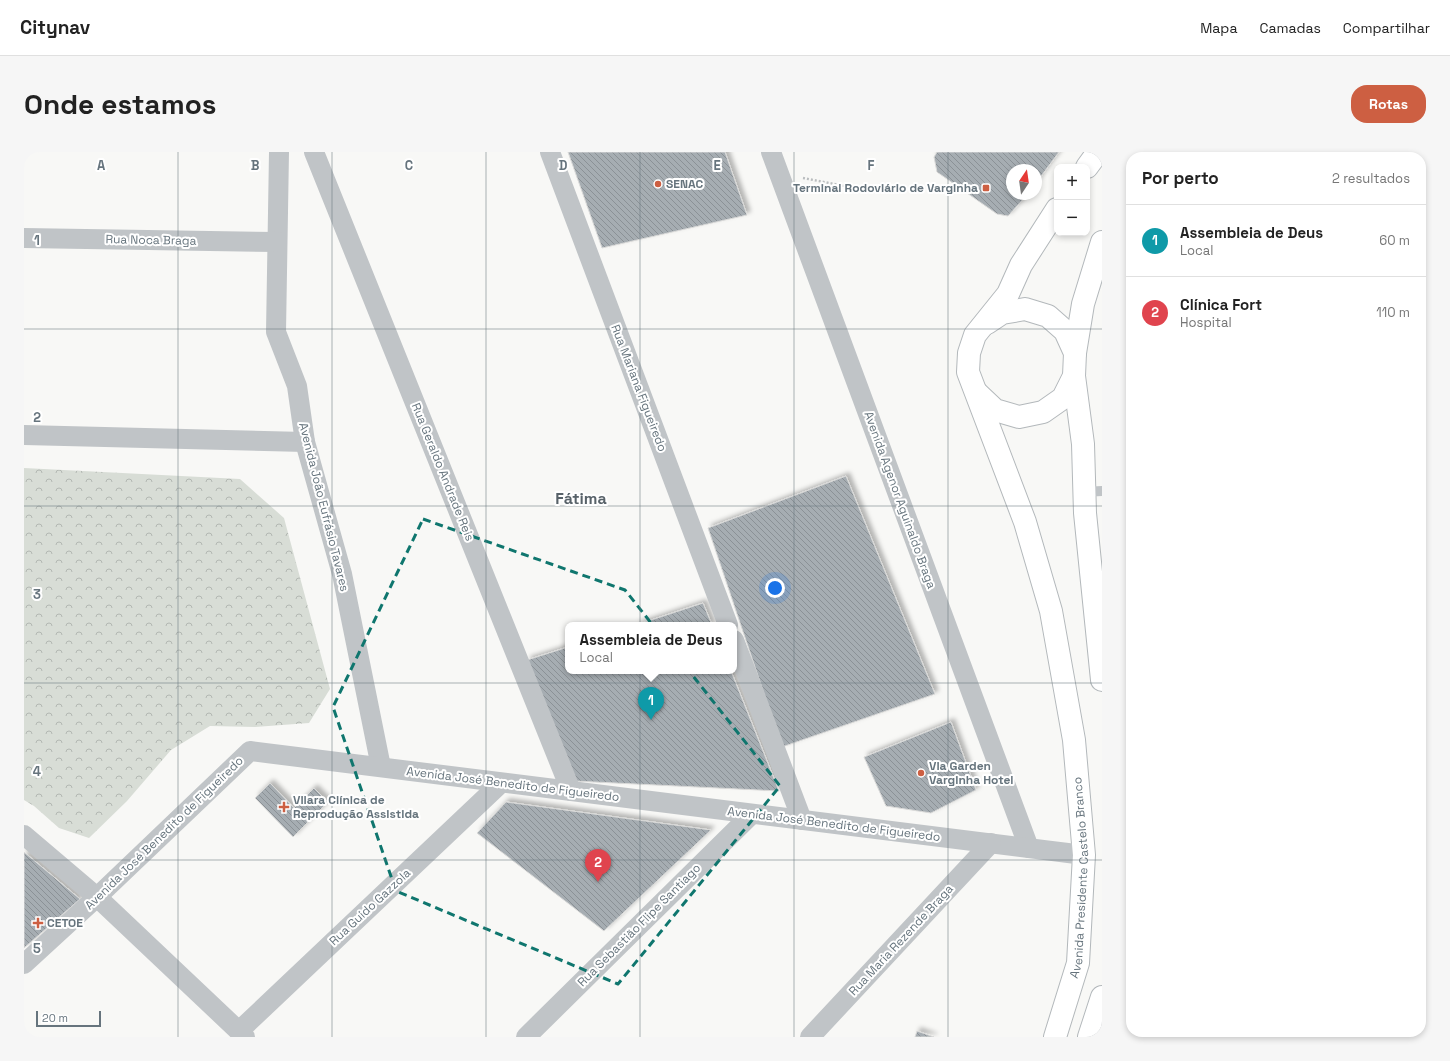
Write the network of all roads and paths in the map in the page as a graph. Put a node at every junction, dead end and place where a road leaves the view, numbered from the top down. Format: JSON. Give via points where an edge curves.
{"nodes":[{"id":1,"x":279,"y":152,"type":"edge"},
{"id":2,"x":314,"y":152,"type":"edge"},
{"id":3,"x":550,"y":152,"type":"edge"},
{"id":4,"x":771,"y":152,"type":"edge"},
{"id":5,"x":1098,"y":152,"type":"edge"},
{"id":6,"x":1089,"y":164,"type":"edge"},
{"id":7,"x":779,"y":173,"type":"junction"},
{"id":8,"x":845,"y":186,"type":"dead end"},
{"id":9,"x":1054,"y":214,"type":"edge"},
{"id":10,"x":24,"y":238,"type":"edge"},
{"id":11,"x":277,"y":242,"type":"junction"},
{"id":12,"x":1102,"y":242,"type":"edge"},
{"id":13,"x":983,"y":326,"type":"junction"},
{"id":14,"x":1075,"y":353,"type":"junction"},
{"id":15,"x":1074,"y":376,"type":"junction"},
{"id":16,"x":977,"y":393,"type":"junction"},
{"id":17,"x":24,"y":435,"type":"edge"},
{"id":18,"x":305,"y":442,"type":"junction"},
{"id":19,"x":1093,"y":491,"type":"edge"},
{"id":20,"x":727,"y":622,"type":"edge"},
{"id":21,"x":737,"y":648,"type":"edge"},
{"id":22,"x":1102,"y":680,"type":"edge"},
{"id":23,"x":381,"y":767,"type":"junction"},
{"id":24,"x":501,"y":783,"type":"junction"},
{"id":25,"x":571,"y":791,"type":"junction"},
{"id":26,"x":752,"y":814,"type":"junction"},
{"id":27,"x":802,"y":820,"type":"junction"},
{"id":28,"x":24,"y":835,"type":"edge"},
{"id":29,"x":991,"y":844,"type":"junction"},
{"id":30,"x":1029,"y":848,"type":"junction"},
{"id":31,"x":1084,"y":855,"type":"junction"},
{"id":32,"x":97,"y":897,"type":"junction"},
{"id":33,"x":24,"y":964,"type":"edge"},
{"id":34,"x":1102,"y":997,"type":"edge"},
{"id":35,"x":242,"y":1034,"type":"edge"},
{"id":36,"x":526,"y":1037,"type":"edge"},
{"id":37,"x":810,"y":1037,"type":"edge"},
{"id":38,"x":1055,"y":1037,"type":"edge"},
{"id":39,"x":1089,"y":1037,"type":"edge"}],
"edges":[{"from":1,"to":11,"type":"street","name":"Avenida João Eufrásio Tavares"},
{"from":2,"to":25,"type":"street","name":"Rua Geraldo Andrade Reis"},
{"from":3,"to":20,"type":"street","name":"Rua Mariana Figueiredo"},
{"from":4,"to":7,"type":"street","name":"Avenida Agenor Aguinaldo Braga"},
{"from":5,"to":6,"type":"main road"},
{"from":7,"to":8,"type":"path"},
{"from":7,"to":30,"type":"street","name":"Avenida Agenor Aguinaldo Braga"},
{"from":9,"to":13,"type":"main road","name":"Avenida Presidente Castelo Branco","via":[[1021,265],[1008,294]]},
{"from":10,"to":11,"type":"street","name":"Rua Noca Braga"},
{"from":11,"to":18,"type":"street","name":"Avenida João Eufrásio Tavares","via":[[276,332],[297,386]]},
{"from":12,"to":14,"type":"main road","name":"Avenida Presidente Castelo Branco","via":[[1083,304]]},
{"from":13,"to":14,"type":"main road","name":"Avenida Presidente Castelo Branco","via":[[1002,313],[1025,309],[1048,316],[1065,331]]},
{"from":13,"to":16,"type":"main road","name":"Avenida Presidente Castelo Branco","via":[[975,335],[969,353],[968,372]]},
{"from":14,"to":15,"type":"main road","name":"Avenida Presidente Castelo Branco"},
{"from":15,"to":16,"type":"main road","name":"Avenida Presidente Castelo Branco","via":[[1063,398],[1043,412],[1019,417],[995,410]]},
{"from":15,"to":19,"type":"main road","name":"Avenida Presidente Castelo Branco","via":[[1083,444]]},
{"from":16,"to":31,"type":"main road","name":"Avenida Presidente Castelo Branco","via":[[1026,522],[1051,611],[1074,740]]},
{"from":17,"to":18,"type":"street"},
{"from":18,"to":23,"type":"street","name":"Avenida João Eufrásio Tavares","via":[[342,574]]},
{"from":19,"to":22,"type":"main road","name":"Avenida Presidente Castelo Branco"},
{"from":21,"to":27,"type":"street"},
{"from":23,"to":24,"type":"street","name":"Avenida José Benedito de Figueiredo"},
{"from":23,"to":32,"type":"street","name":"Avenida José Benedito de Figueiredo","via":[[250,751]]},
{"from":24,"to":25,"type":"street","name":"Avenida José Benedito de Figueiredo"},
{"from":24,"to":35,"type":"street","name":"Rua Guido Gazzola"},
{"from":25,"to":26,"type":"street","name":"Avenida José Benedito de Figueiredo"},
{"from":26,"to":27,"type":"street","name":"Avenida José Benedito de Figueiredo"},
{"from":26,"to":36,"type":"street","name":"Rua Sebastião Flipe Santiago"},
{"from":27,"to":29,"type":"street","name":"Avenida José Benedito de Figueiredo"},
{"from":28,"to":32,"type":"street"},
{"from":29,"to":30,"type":"street","name":"Avenida José Benedito de Figueiredo"},
{"from":29,"to":37,"type":"street","name":"Rua Maria Rezende Braga"},
{"from":30,"to":31,"type":"street","name":"Avenida José Benedito de Figueiredo"},
{"from":31,"to":38,"type":"main road","name":"Avenida Presidente Castelo Branco","via":[[1078,963]]},
{"from":32,"to":33,"type":"street","name":"Avenida José Benedito de Figueiredo"},
{"from":32,"to":35,"type":"street"},
{"from":34,"to":39,"type":"main road"}]}
